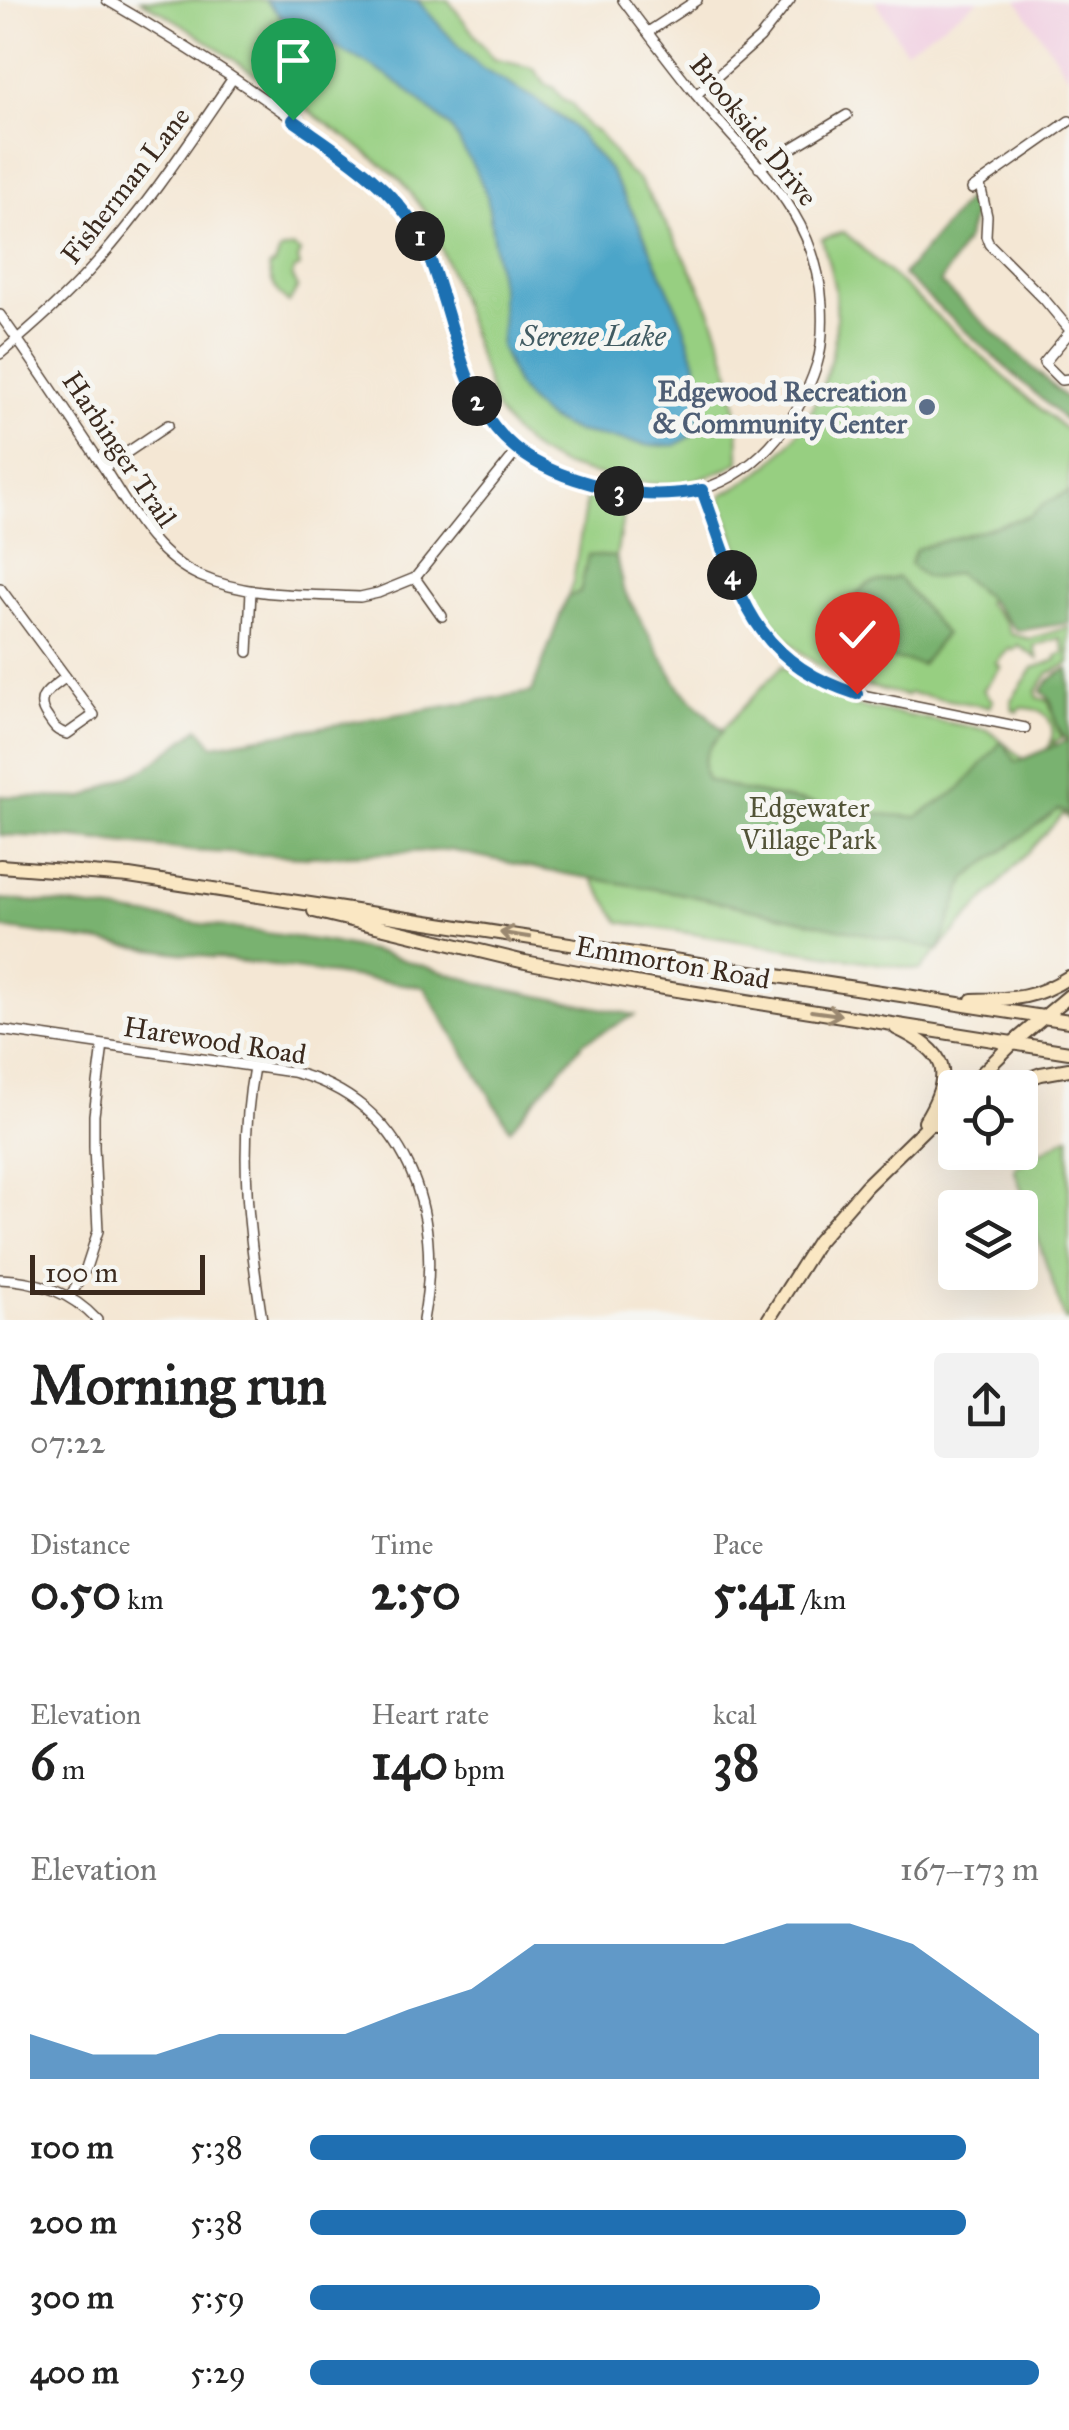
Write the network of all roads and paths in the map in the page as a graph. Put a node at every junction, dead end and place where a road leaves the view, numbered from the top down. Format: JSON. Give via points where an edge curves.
{"nodes":[{"id":1,"x":107,"y":0,"type":"edge"},
{"id":2,"x":623,"y":0,"type":"edge"},
{"id":3,"x":697,"y":0,"type":"edge"},
{"id":4,"x":790,"y":0,"type":"edge"},
{"id":5,"x":648,"y":32,"type":"junction"},
{"id":6,"x":233,"y":78,"type":"junction"},
{"id":7,"x":696,"y":95,"type":"junction"},
{"id":8,"x":847,"y":115,"type":"dead end"},
{"id":9,"x":1069,"y":122,"type":"edge"},
{"id":10,"x":759,"y":168,"type":"junction"},
{"id":11,"x":0,"y":315,"type":"edge"},
{"id":12,"x":1069,"y":331,"type":"edge"},
{"id":13,"x":18,"y":339,"type":"junction"},
{"id":14,"x":0,"y":354,"type":"edge"},
{"id":15,"x":1069,"y":379,"type":"edge"},
{"id":16,"x":168,"y":425,"type":"dead end"},
{"id":17,"x":517,"y":451,"type":"junction"},
{"id":18,"x":104,"y":468,"type":"junction"},
{"id":19,"x":702,"y":490,"type":"junction"},
{"id":20,"x":415,"y":578,"type":"junction"},
{"id":21,"x":0,"y":588,"type":"edge"},
{"id":22,"x":251,"y":591,"type":"junction"},
{"id":23,"x":442,"y":616,"type":"dead end"},
{"id":24,"x":248,"y":652,"type":"dead end"},
{"id":25,"x":66,"y":677,"type":"junction"},
{"id":26,"x":1026,"y":728,"type":"dead end"},
{"id":27,"x":0,"y":866,"type":"edge"},
{"id":28,"x":274,"y":898,"type":"junction"},
{"id":29,"x":1069,"y":976,"type":"edge"},
{"id":30,"x":1069,"y":996,"type":"edge"},
{"id":31,"x":936,"y":1000,"type":"junction"},
{"id":32,"x":1043,"y":1017,"type":"junction"},
{"id":33,"x":880,"y":1021,"type":"junction"},
{"id":34,"x":1069,"y":1021,"type":"edge"},
{"id":35,"x":0,"y":1030,"type":"edge"},
{"id":36,"x":1014,"y":1042,"type":"junction"},
{"id":37,"x":102,"y":1045,"type":"junction"},
{"id":38,"x":1069,"y":1052,"type":"edge"},
{"id":39,"x":254,"y":1067,"type":"junction"},
{"id":40,"x":1069,"y":1069,"type":"edge"},
{"id":41,"x":985,"y":1070,"type":"edge"},
{"id":42,"x":1038,"y":1075,"type":"edge"},
{"id":43,"x":938,"y":1115,"type":"edge"},
{"id":44,"x":938,"y":1122,"type":"edge"},
{"id":45,"x":916,"y":1136,"type":"junction"},
{"id":46,"x":0,"y":1280,"type":"edge"},
{"id":47,"x":70,"y":1297,"type":"junction"},
{"id":48,"x":98,"y":1320,"type":"edge"},
{"id":49,"x":262,"y":1320,"type":"edge"},
{"id":50,"x":422,"y":1320,"type":"edge"},
{"id":51,"x":768,"y":1320,"type":"edge"}],
"edges":[{"from":1,"to":6,"type":"street"},
{"from":2,"to":5,"type":"street","name":"Brookside Drive"},
{"from":3,"to":5,"type":"street"},
{"from":4,"to":7,"type":"street","via":[[760,38]]},
{"from":5,"to":7,"type":"street","name":"Brookside Drive"},
{"from":6,"to":13,"type":"street","name":"Fisherman Lane","via":[[118,238]]},
{"from":6,"to":17,"type":"street","via":[[342,154],[399,204],[430,256],[478,404]]},
{"from":7,"to":10,"type":"street","name":"Brookside Drive"},
{"from":8,"to":10,"type":"street"},
{"from":9,"to":12,"type":"street","via":[[976,187],[988,216],[988,244]]},
{"from":10,"to":19,"type":"street","name":"Brookside Drive","via":[[811,246],[822,302],[818,361],[781,434],[731,478]]},
{"from":11,"to":13,"type":"street","name":"Harbinger Trail"},
{"from":12,"to":15,"type":"street","via":[[1044,364]]},
{"from":13,"to":14,"type":"street","name":"Fisherman Lane"},
{"from":13,"to":18,"type":"street","name":"Harbinger Trail"},
{"from":16,"to":18,"type":"street"},
{"from":17,"to":19,"type":"street","via":[[602,488],[669,496]]},
{"from":17,"to":20,"type":"street"},
{"from":18,"to":22,"type":"street","name":"Harbinger Trail","via":[[134,516],[176,563]]},
{"from":19,"to":26,"type":"street","via":[[736,586],[785,656],[846,691]]},
{"from":20,"to":22,"type":"street","name":"Harbinger Trail","via":[[360,597]]},
{"from":20,"to":23,"type":"street"},
{"from":21,"to":25,"type":"street"},
{"from":22,"to":24,"type":"street"},
{"from":25,"to":25,"type":"street","via":[[94,715],[66,734],[41,702]]},
{"from":27,"to":28,"type":"main road","name":"Emmorton Road","via":[[129,876]]},
{"from":31,"to":28,"type":"main road","name":"Emmorton Road","one_way":true},
{"from":28,"to":33,"type":"main road","name":"Emmorton Road","one_way":true,"via":[[525,962]]},
{"from":29,"to":31,"type":"main road","via":[[1030,997]]},
{"from":30,"to":32,"type":"main road"},
{"from":31,"to":32,"type":"main road","name":"Emmorton Road"},
{"from":32,"to":34,"type":"main road","name":"Emmorton Road"},
{"from":32,"to":36,"type":"main road"},
{"from":33,"to":36,"type":"main road","name":"Emmorton Road"},
{"from":33,"to":45,"type":"main road","via":[[917,1038],[940,1060],[940,1096]]},
{"from":35,"to":37,"type":"street","name":"Harewood Road"},
{"from":36,"to":38,"type":"main road","name":"Emmorton Road"},
{"from":36,"to":41,"type":"main road"},
{"from":37,"to":39,"type":"street","name":"Harewood Road"},
{"from":37,"to":47,"type":"street","via":[[94,1116],[98,1232]]},
{"from":39,"to":49,"type":"street","via":[[245,1171]]},
{"from":39,"to":50,"type":"street","name":"Harewood Road","via":[[304,1075],[346,1092],[401,1148],[427,1233]]},
{"from":40,"to":42,"type":"main road"},
{"from":43,"to":45,"type":"main road"},
{"from":44,"to":45,"type":"main road"},
{"from":45,"to":51,"type":"main road","via":[[818,1241]]},
{"from":46,"to":47,"type":"street"},
{"from":47,"to":48,"type":"street"}]}
